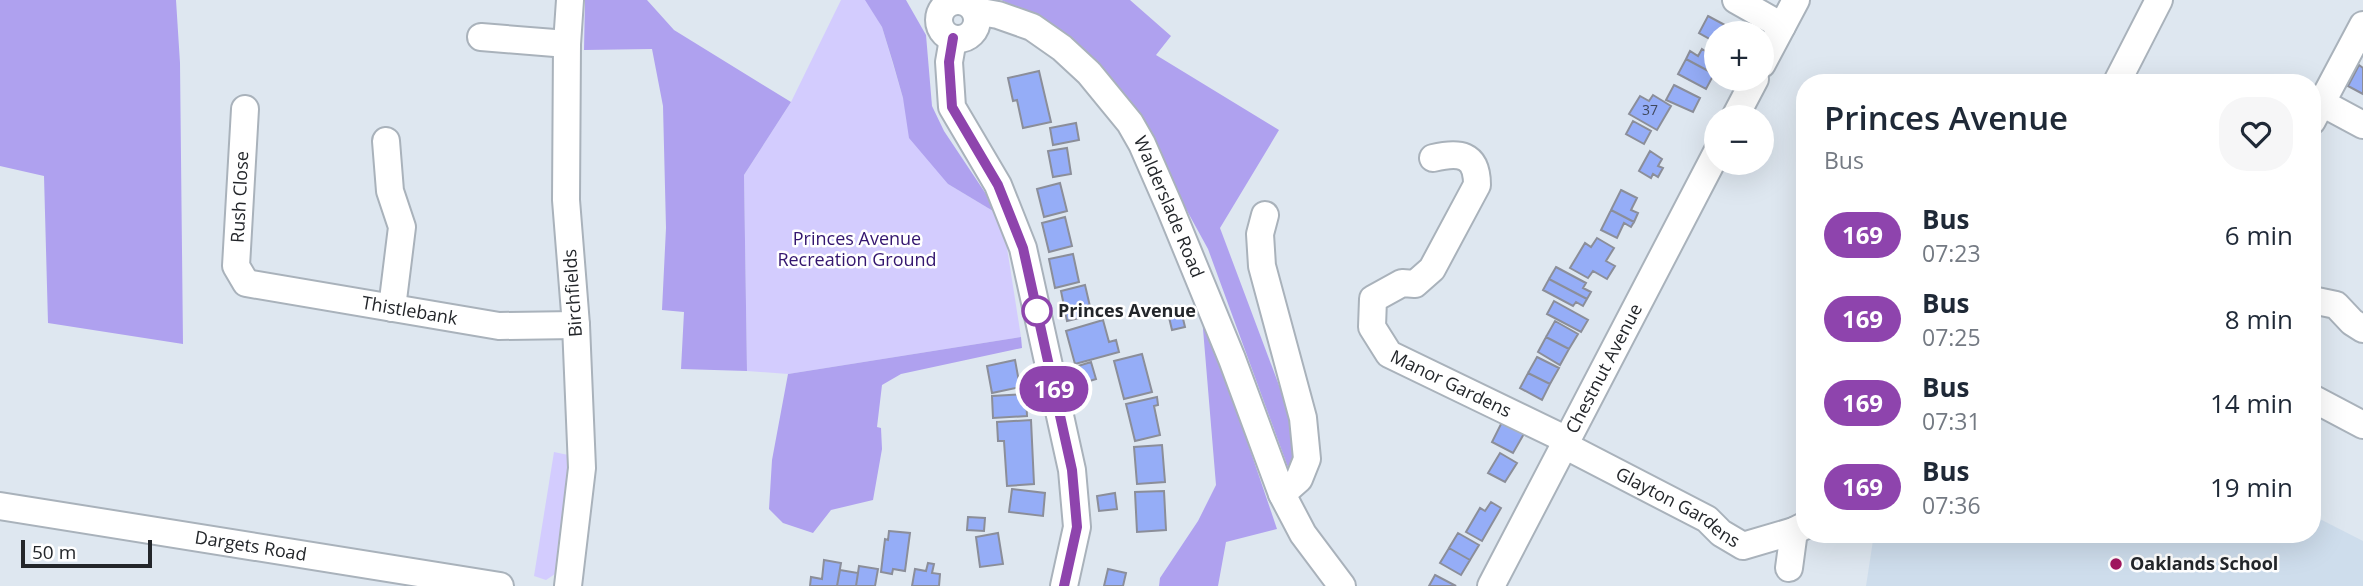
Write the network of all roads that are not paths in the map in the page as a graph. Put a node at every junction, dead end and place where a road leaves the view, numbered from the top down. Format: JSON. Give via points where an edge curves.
{"nodes":[{"id":1,"x":570,"y":0,"type":"edge"},
{"id":2,"x":1736,"y":0,"type":"edge"},
{"id":3,"x":1796,"y":0,"type":"edge"},
{"id":4,"x":2159,"y":0,"type":"edge"},
{"id":5,"x":939,"y":4,"type":"edge"},
{"id":6,"x":975,"y":11,"type":"junction"},
{"id":7,"x":2363,"y":25,"type":"edge"},
{"id":8,"x":1782,"y":26,"type":"junction"},
{"id":9,"x":481,"y":37,"type":"dead end"},
{"id":10,"x":953,"y":38,"type":"junction"},
{"id":11,"x":1774,"y":41,"type":"edge"},
{"id":12,"x":567,"y":44,"type":"junction"},
{"id":13,"x":2122,"y":74,"type":"edge"},
{"id":14,"x":2321,"y":104,"type":"edge"},
{"id":15,"x":245,"y":109,"type":"dead end"},
{"id":16,"x":2321,"y":113,"type":"edge"},
{"id":17,"x":2363,"y":125,"type":"edge"},
{"id":18,"x":386,"y":141,"type":"dead end"},
{"id":19,"x":1433,"y":158,"type":"dead end"},
{"id":20,"x":1705,"y":175,"type":"edge"},
{"id":21,"x":1265,"y":215,"type":"dead end"},
{"id":22,"x":246,"y":283,"type":"joint"},
{"id":23,"x":2321,"y":302,"type":"edge"},
{"id":24,"x":392,"y":308,"type":"junction"},
{"id":25,"x":576,"y":325,"type":"junction"},
{"id":26,"x":2363,"y":329,"type":"edge"},
{"id":27,"x":2321,"y":403,"type":"edge"},
{"id":28,"x":2363,"y":425,"type":"edge"},
{"id":29,"x":1566,"y":443,"type":"junction"},
{"id":30,"x":1282,"y":494,"type":"junction"},
{"id":31,"x":0,"y":506,"type":"edge"},
{"id":32,"x":1796,"y":529,"type":"edge"},
{"id":33,"x":1796,"y":540,"type":"edge"},
{"id":34,"x":1789,"y":568,"type":"dead end"},
{"id":35,"x":500,"y":586,"type":"edge"},
{"id":36,"x":568,"y":586,"type":"edge"},
{"id":37,"x":1063,"y":586,"type":"edge"},
{"id":38,"x":1342,"y":586,"type":"edge"},
{"id":39,"x":1491,"y":586,"type":"edge"}],
"edges":[{"from":1,"to":12,"type":"street","name":"Birchfields"},
{"from":2,"to":8,"type":"street"},
{"from":3,"to":8,"type":"street"},
{"from":4,"to":13,"type":"street"},
{"from":5,"to":6,"type":"street","via":[[960,1]]},
{"from":5,"to":10,"type":"street","via":[[940,26]]},
{"from":6,"to":10,"type":"street","via":[[975,29],[966,37]]},
{"from":6,"to":30,"type":"street","name":"Walderslade Road","via":[[1032,27],[1062,48],[1130,123],[1152,165],[1232,359]]},
{"from":7,"to":14,"type":"street"},
{"from":8,"to":11,"type":"street"},
{"from":9,"to":12,"type":"street"},
{"from":10,"to":37,"type":"street","via":[[949,62],[952,107],[998,185],[1023,248],[1072,470],[1077,527]]},
{"from":12,"to":25,"type":"street","name":"Birchfields","via":[[566,200]]},
{"from":15,"to":22,"type":"street","name":"Rush Close","via":[[236,267]]},
{"from":16,"to":17,"type":"street"},
{"from":18,"to":24,"type":"street","via":[[390,191],[402,228]]},
{"from":19,"to":29,"type":"street","name":"Manor Gardens","via":[[1453,153],[1473,163],[1477,185],[1432,269],[1415,284],[1402,283],[1373,299],[1372,327],[1389,354]]},
{"from":20,"to":29,"type":"street","name":"Chestnut Avenue"},
{"from":21,"to":30,"type":"street","via":[[1260,234],[1262,267],[1303,418],[1307,459],[1299,479]]},
{"from":22,"to":24,"type":"street","name":"Thistlebank"},
{"from":23,"to":26,"type":"street","via":[[2336,305]]},
{"from":24,"to":25,"type":"street","name":"Thistlebank","via":[[499,326]]},
{"from":25,"to":36,"type":"street","name":"Birchfields","via":[[582,468]]},
{"from":27,"to":28,"type":"street"},
{"from":29,"to":32,"type":"street","name":"Glayton Gardens","via":[[1707,519],[1743,546]]},
{"from":29,"to":39,"type":"street","name":"Chestnut Avenue"},
{"from":30,"to":38,"type":"street","name":"Walderslade Road","via":[[1303,534]]},
{"from":31,"to":35,"type":"street","name":"Dargets Road"},
{"from":33,"to":34,"type":"street","name":"Glayton Gardens"}]}
